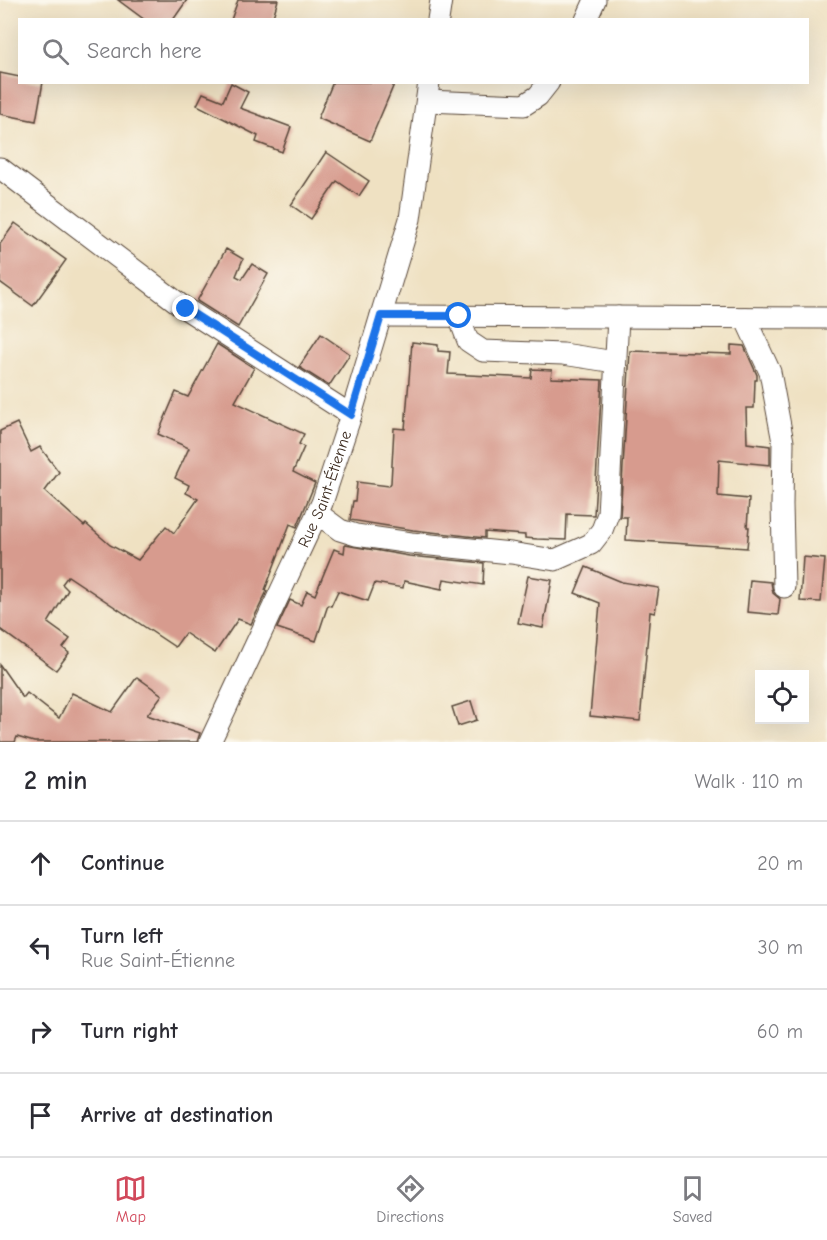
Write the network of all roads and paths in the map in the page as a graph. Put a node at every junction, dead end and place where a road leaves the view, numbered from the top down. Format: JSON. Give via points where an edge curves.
{"nodes":[{"id":1,"x":441,"y":0,"type":"edge"},
{"id":2,"x":595,"y":0,"type":"edge"},
{"id":3,"x":438,"y":18,"type":"edge"},
{"id":4,"x":587,"y":18,"type":"edge"},
{"id":5,"x":547,"y":84,"type":"edge"},
{"id":6,"x":428,"y":92,"type":"edge"},
{"id":7,"x":0,"y":168,"type":"edge"},
{"id":8,"x":381,"y":316,"type":"junction"},
{"id":9,"x":459,"y":316,"type":"junction"},
{"id":10,"x":618,"y":317,"type":"junction"},
{"id":11,"x":745,"y":318,"type":"junction"},
{"id":12,"x":827,"y":318,"type":"edge"},
{"id":13,"x":615,"y":362,"type":"junction"},
{"id":14,"x":351,"y":415,"type":"junction"},
{"id":15,"x":317,"y":513,"type":"junction"},
{"id":16,"x":783,"y":587,"type":"dead end"},
{"id":17,"x":210,"y":742,"type":"edge"}],
"edges":[{"from":1,"to":3,"type":"street"},
{"from":2,"to":4,"type":"street"},
{"from":5,"to":6,"type":"street","via":[[524,105]]},
{"from":6,"to":8,"type":"street","name":"Rue Saint-Étienne","via":[[410,219]]},
{"from":7,"to":14,"type":"street","via":[[186,309]]},
{"from":8,"to":9,"type":"street"},
{"from":8,"to":14,"type":"street","name":"Rue Saint-Étienne"},
{"from":9,"to":10,"type":"street"},
{"from":9,"to":13,"type":"street","via":[[468,340],[483,351],[563,354]]},
{"from":10,"to":11,"type":"street"},
{"from":10,"to":13,"type":"street"},
{"from":11,"to":12,"type":"street"},
{"from":11,"to":16,"type":"street","via":[[770,372],[783,442]]},
{"from":13,"to":15,"type":"street","via":[[608,514],[591,544],[574,553],[555,560],[356,535],[340,530]]},
{"from":14,"to":15,"type":"street","name":"Rue Saint-Étienne"},
{"from":15,"to":17,"type":"street","name":"Rue Saint-Étienne"}]}
